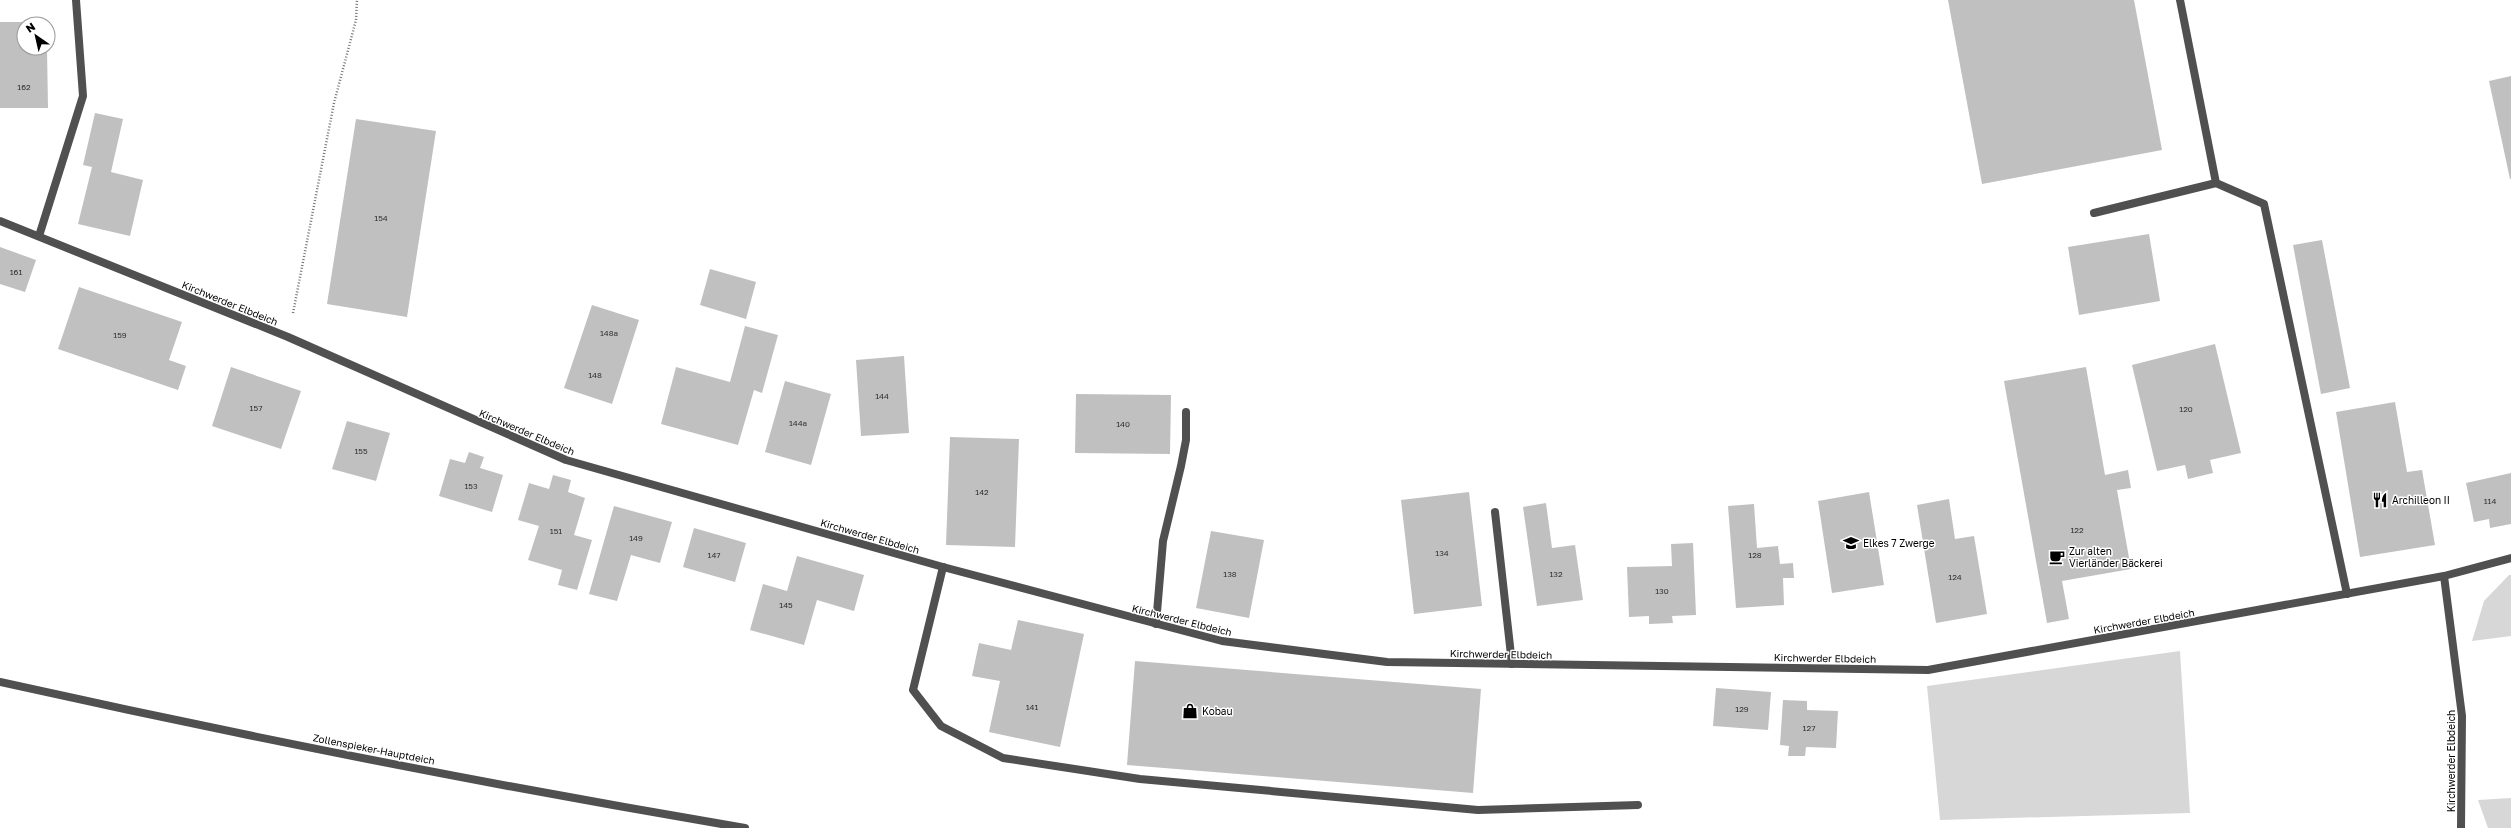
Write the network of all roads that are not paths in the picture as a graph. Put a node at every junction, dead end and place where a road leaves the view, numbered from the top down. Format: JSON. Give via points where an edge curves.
{"nodes":[{"id":1,"x":76,"y":0,"type":"edge"},
{"id":2,"x":2180,"y":0,"type":"edge"},
{"id":3,"x":2216,"y":184,"type":"junction"},
{"id":4,"x":2094,"y":213,"type":"dead end"},
{"id":5,"x":0,"y":221,"type":"edge"},
{"id":6,"x":39,"y":236,"type":"junction"},
{"id":7,"x":1186,"y":412,"type":"dead end"},
{"id":8,"x":1495,"y":512,"type":"dead end"},
{"id":9,"x":2511,"y":558,"type":"edge"},
{"id":10,"x":943,"y":567,"type":"junction"},
{"id":11,"x":2444,"y":576,"type":"junction"},
{"id":12,"x":2347,"y":594,"type":"junction"},
{"id":13,"x":1156,"y":624,"type":"junction"},
{"id":14,"x":1512,"y":664,"type":"junction"},
{"id":15,"x":0,"y":682,"type":"edge"},
{"id":16,"x":1638,"y":805,"type":"dead end"},
{"id":17,"x":745,"y":828,"type":"edge"},
{"id":18,"x":2461,"y":828,"type":"edge"}],
"edges":[{"from":1,"to":6,"type":"street","via":[[83,96]]},
{"from":2,"to":3,"type":"street"},
{"from":3,"to":4,"type":"street"},
{"from":3,"to":12,"type":"street","via":[[2264,204]]},
{"from":5,"to":6,"type":"street","name":"Kirchwerder Elbdeich"},
{"from":6,"to":10,"type":"street","name":"Kirchwerder Elbdeich","via":[[288,337],[566,460]]},
{"from":7,"to":13,"type":"street","via":[[1186,440],[1163,541]]},
{"from":8,"to":14,"type":"street"},
{"from":9,"to":11,"type":"street","name":"Kirchwerder Elbdeich"},
{"from":10,"to":13,"type":"street","name":"Kirchwerder Elbdeich"},
{"from":10,"to":16,"type":"street","via":[[913,690],[941,726],[1003,758],[1140,779],[1478,810]]},
{"from":11,"to":12,"type":"street","name":"Kirchwerder Elbdeich"},
{"from":11,"to":18,"type":"street","name":"Kirchwerder Elbdeich","via":[[2462,716]]},
{"from":12,"to":14,"type":"street","name":"Kirchwerder Elbdeich","via":[[1928,670]]},
{"from":13,"to":14,"type":"street","name":"Kirchwerder Elbdeich","via":[[1222,641],[1387,662]]},
{"from":15,"to":17,"type":"street","name":"Zollenspieker-Hauptdeich","via":[[172,721],[597,803]]}]}
